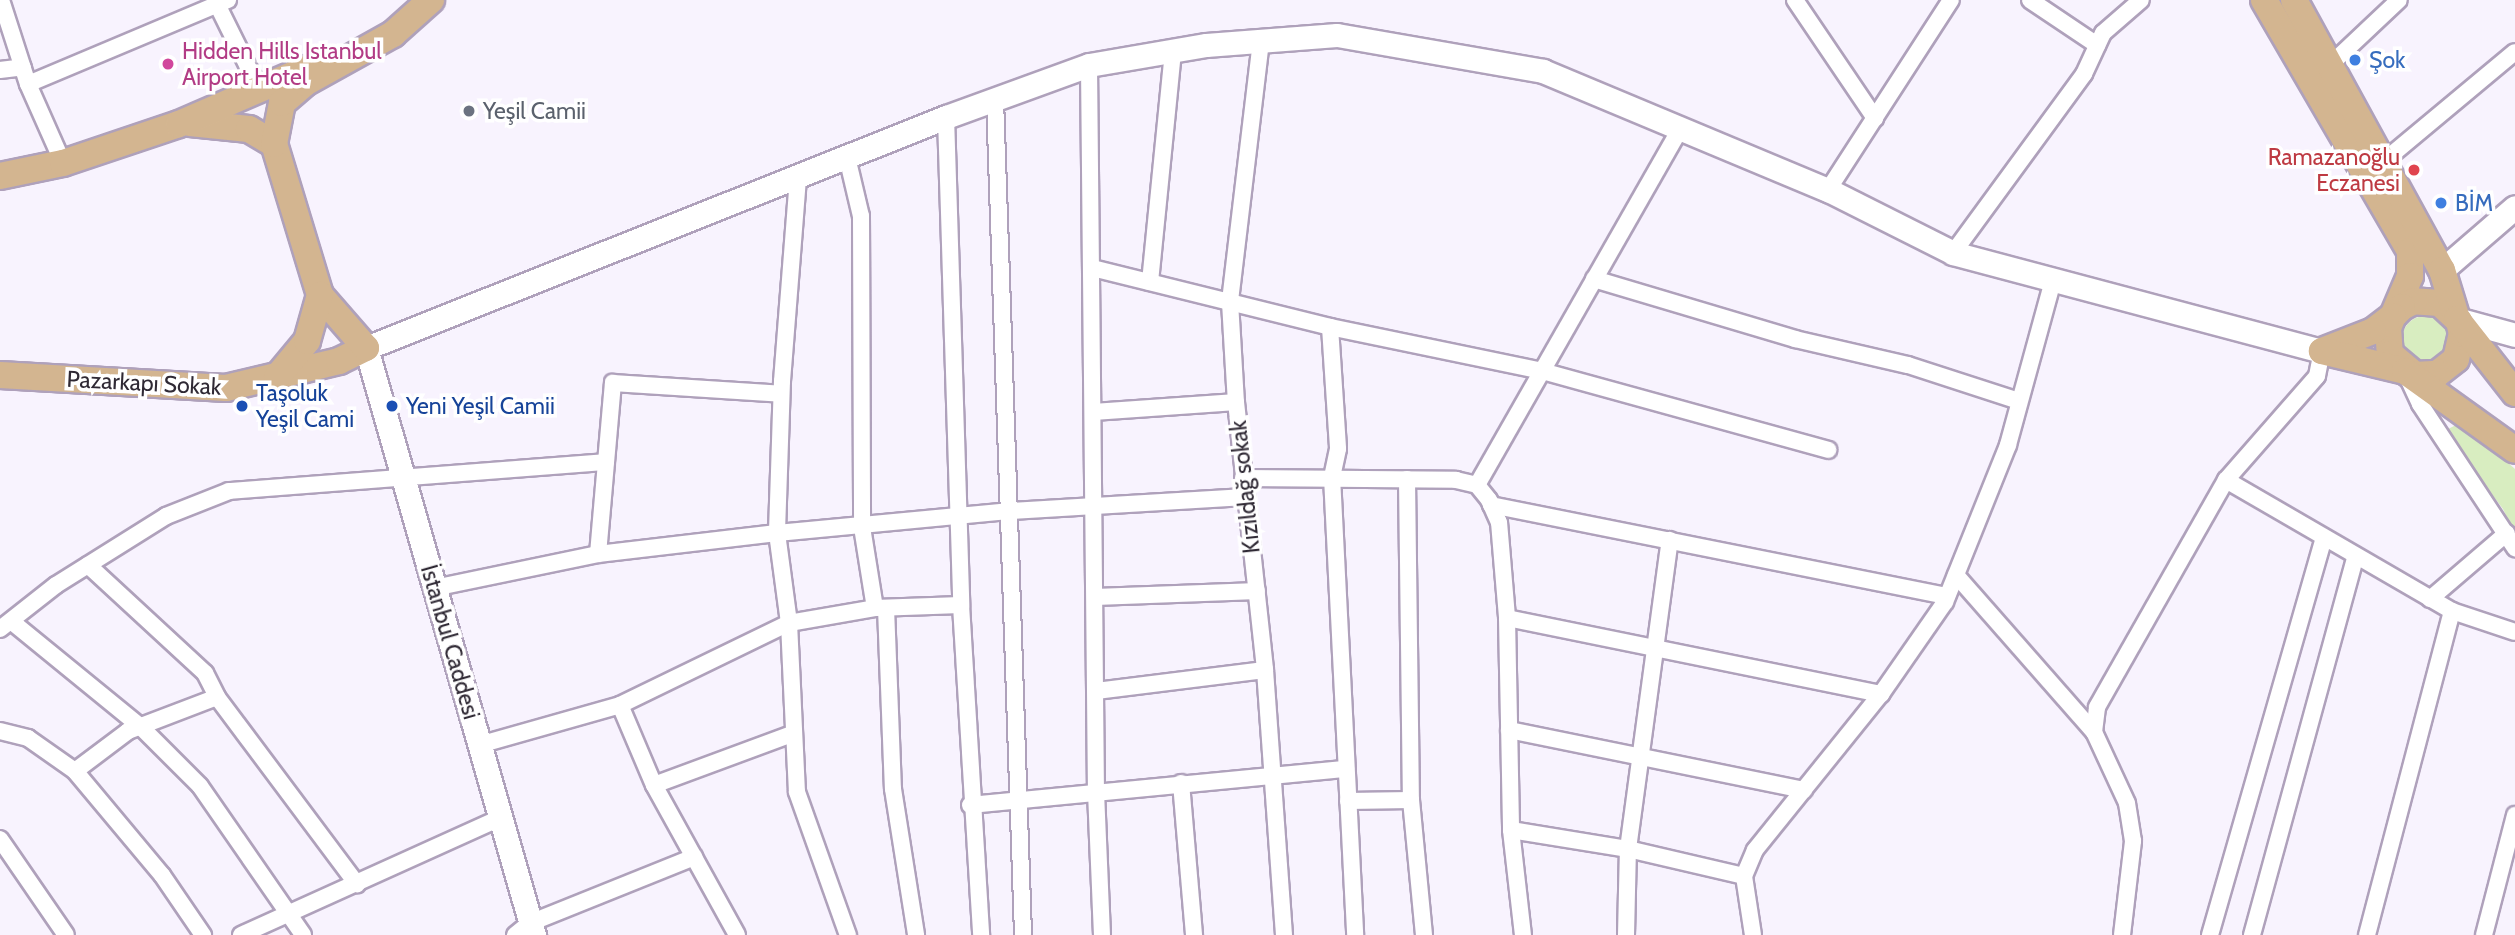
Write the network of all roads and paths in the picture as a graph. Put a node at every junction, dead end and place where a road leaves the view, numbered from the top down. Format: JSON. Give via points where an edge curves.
{"nodes":[{"id":1,"x":1,"y":0,"type":"edge"},
{"id":2,"x":408,"y":0,"type":"edge"},
{"id":3,"x":431,"y":0,"type":"edge"},
{"id":4,"x":1795,"y":0,"type":"edge"},
{"id":5,"x":1951,"y":0,"type":"edge"},
{"id":6,"x":2030,"y":0,"type":"edge"},
{"id":7,"x":2141,"y":0,"type":"edge"},
{"id":8,"x":2264,"y":0,"type":"edge"},
{"id":9,"x":2294,"y":0,"type":"edge"},
{"id":10,"x":2399,"y":0,"type":"edge"},
{"id":11,"x":220,"y":2,"type":"edge"},
{"id":12,"x":1261,"y":41,"type":"junction"},
{"id":13,"x":2097,"y":45,"type":"junction"},
{"id":14,"x":1173,"y":50,"type":"junction"},
{"id":15,"x":2510,"y":56,"type":"edge"},
{"id":16,"x":2331,"y":64,"type":"junction"},
{"id":17,"x":1088,"y":65,"type":"junction"},
{"id":18,"x":23,"y":67,"type":"junction"},
{"id":19,"x":0,"y":70,"type":"edge"},
{"id":20,"x":2515,"y":74,"type":"edge"},
{"id":21,"x":28,"y":85,"type":"junction"},
{"id":22,"x":260,"y":91,"type":"junction"},
{"id":23,"x":995,"y":99,"type":"junction"},
{"id":24,"x":946,"y":117,"type":"junction"},
{"id":25,"x":1875,"y":118,"type":"junction"},
{"id":26,"x":179,"y":124,"type":"junction"},
{"id":27,"x":1680,"y":130,"type":"junction"},
{"id":28,"x":274,"y":144,"type":"junction"},
{"id":29,"x":846,"y":157,"type":"junction"},
{"id":30,"x":2384,"y":161,"type":"junction"},
{"id":31,"x":63,"y":163,"type":"junction"},
{"id":32,"x":0,"y":176,"type":"edge"},
{"id":33,"x":797,"y":178,"type":"junction"},
{"id":34,"x":1828,"y":190,"type":"junction"},
{"id":35,"x":2515,"y":207,"type":"edge"},
{"id":36,"x":1952,"y":253,"type":"junction"},
{"id":37,"x":1092,"y":268,"type":"junction"},
{"id":38,"x":2442,"y":270,"type":"junction"},
{"id":39,"x":1594,"y":279,"type":"junction"},
{"id":40,"x":2053,"y":280,"type":"junction"},
{"id":41,"x":1150,"y":282,"type":"junction"},
{"id":42,"x":320,"y":295,"type":"junction"},
{"id":43,"x":1230,"y":302,"type":"junction"},
{"id":44,"x":2393,"y":316,"type":"junction"},
{"id":45,"x":2457,"y":319,"type":"junction"},
{"id":46,"x":1330,"y":327,"type":"junction"},
{"id":47,"x":2515,"y":334,"type":"edge"},
{"id":48,"x":366,"y":348,"type":"junction"},
{"id":49,"x":2322,"y":351,"type":"junction"},
{"id":50,"x":2405,"y":370,"type":"junction"},
{"id":51,"x":1542,"y":371,"type":"junction"},
{"id":52,"x":0,"y":375,"type":"edge"},
{"id":53,"x":276,"y":377,"type":"junction"},
{"id":54,"x":2515,"y":393,"type":"edge"},
{"id":55,"x":781,"y":394,"type":"junction"},
{"id":56,"x":2019,"y":401,"type":"junction"},
{"id":57,"x":1236,"y":402,"type":"junction"},
{"id":58,"x":1094,"y":412,"type":"junction"},
{"id":59,"x":1828,"y":450,"type":"dead end"},
{"id":60,"x":2515,"y":450,"type":"edge"},
{"id":61,"x":606,"y":461,"type":"junction"},
{"id":62,"x":402,"y":477,"type":"junction"},
{"id":63,"x":1332,"y":477,"type":"junction"},
{"id":64,"x":1244,"y":478,"type":"junction"},
{"id":65,"x":1407,"y":479,"type":"junction"},
{"id":66,"x":2226,"y":480,"type":"junction"},
{"id":67,"x":1477,"y":485,"type":"junction"},
{"id":68,"x":1245,"y":497,"type":"junction"},
{"id":69,"x":1491,"y":505,"type":"junction"},
{"id":70,"x":1095,"y":506,"type":"junction"},
{"id":71,"x":1012,"y":511,"type":"junction"},
{"id":72,"x":961,"y":519,"type":"junction"},
{"id":73,"x":862,"y":527,"type":"junction"},
{"id":74,"x":777,"y":533,"type":"junction"},
{"id":75,"x":2507,"y":533,"type":"junction"},
{"id":76,"x":2325,"y":538,"type":"junction"},
{"id":77,"x":1670,"y":540,"type":"junction"},
{"id":78,"x":2515,"y":548,"type":"edge"},
{"id":79,"x":598,"y":554,"type":"junction"},
{"id":80,"x":2356,"y":556,"type":"junction"},
{"id":81,"x":88,"y":565,"type":"junction"},
{"id":82,"x":1956,"y":575,"type":"junction"},
{"id":83,"x":434,"y":589,"type":"junction"},
{"id":84,"x":1257,"y":591,"type":"junction"},
{"id":85,"x":1947,"y":596,"type":"junction"},
{"id":86,"x":1096,"y":597,"type":"junction"},
{"id":87,"x":2430,"y":598,"type":"junction"},
{"id":88,"x":961,"y":605,"type":"junction"},
{"id":89,"x":881,"y":608,"type":"junction"},
{"id":90,"x":2452,"y":611,"type":"junction"},
{"id":91,"x":1507,"y":618,"type":"junction"},
{"id":92,"x":789,"y":623,"type":"junction"},
{"id":93,"x":5,"y":625,"type":"edge"},
{"id":94,"x":2515,"y":632,"type":"edge"},
{"id":95,"x":1654,"y":648,"type":"junction"},
{"id":96,"x":1265,"y":670,"type":"junction"},
{"id":97,"x":1096,"y":691,"type":"junction"},
{"id":98,"x":1881,"y":694,"type":"junction"},
{"id":99,"x":217,"y":697,"type":"junction"},
{"id":100,"x":620,"y":705,"type":"junction"},
{"id":101,"x":141,"y":727,"type":"junction"},
{"id":102,"x":1509,"y":730,"type":"junction"},
{"id":103,"x":0,"y":731,"type":"edge"},
{"id":104,"x":2094,"y":732,"type":"junction"},
{"id":105,"x":792,"y":734,"type":"junction"},
{"id":106,"x":479,"y":745,"type":"junction"},
{"id":107,"x":1639,"y":756,"type":"junction"},
{"id":108,"x":1346,"y":769,"type":"junction"},
{"id":109,"x":75,"y":771,"type":"junction"},
{"id":110,"x":1274,"y":774,"type":"junction"},
{"id":111,"x":1181,"y":783,"type":"junction"},
{"id":112,"x":654,"y":785,"type":"junction"},
{"id":113,"x":1804,"y":790,"type":"junction"},
{"id":114,"x":1096,"y":792,"type":"junction"},
{"id":115,"x":1020,"y":800,"type":"junction"},
{"id":116,"x":1411,"y":800,"type":"junction"},
{"id":117,"x":1348,"y":801,"type":"junction"},
{"id":118,"x":970,"y":805,"type":"junction"},
{"id":119,"x":2515,"y":815,"type":"edge"},
{"id":120,"x":500,"y":818,"type":"junction"},
{"id":121,"x":1511,"y":830,"type":"junction"},
{"id":122,"x":0,"y":839,"type":"edge"},
{"id":123,"x":1628,"y":849,"type":"junction"},
{"id":124,"x":694,"y":857,"type":"junction"},
{"id":125,"x":1744,"y":876,"type":"junction"},
{"id":126,"x":357,"y":884,"type":"junction"},
{"id":127,"x":289,"y":916,"type":"junction"},
{"id":128,"x":526,"y":931,"type":"edge"},
{"id":129,"x":66,"y":935,"type":"edge"},
{"id":130,"x":203,"y":935,"type":"edge"},
{"id":131,"x":241,"y":935,"type":"edge"},
{"id":132,"x":303,"y":935,"type":"edge"},
{"id":133,"x":737,"y":935,"type":"edge"},
{"id":134,"x":848,"y":935,"type":"edge"},
{"id":135,"x":916,"y":935,"type":"edge"},
{"id":136,"x":981,"y":935,"type":"edge"},
{"id":137,"x":1023,"y":935,"type":"edge"},
{"id":138,"x":1102,"y":935,"type":"edge"},
{"id":139,"x":1194,"y":935,"type":"edge"},
{"id":140,"x":1284,"y":935,"type":"edge"},
{"id":141,"x":1355,"y":935,"type":"edge"},
{"id":142,"x":1424,"y":935,"type":"edge"},
{"id":143,"x":1523,"y":935,"type":"edge"},
{"id":144,"x":1626,"y":935,"type":"edge"},
{"id":145,"x":1753,"y":935,"type":"edge"},
{"id":146,"x":2122,"y":935,"type":"edge"},
{"id":147,"x":2210,"y":935,"type":"edge"},
{"id":148,"x":2252,"y":935,"type":"edge"},
{"id":149,"x":2367,"y":935,"type":"edge"},
{"id":150,"x":2484,"y":935,"type":"edge"}],
"edges":[{"from":1,"to":18,"type":"street"},
{"from":2,"to":22,"type":"main road","via":[[362,37]]},
{"from":3,"to":28,"type":"main road","via":[[393,34],[305,83],[282,103]]},
{"from":4,"to":25,"type":"street"},
{"from":5,"to":25,"type":"street"},
{"from":6,"to":13,"type":"street"},
{"from":7,"to":13,"type":"street","via":[[2103,33]]},
{"from":8,"to":44,"type":"main road","via":[[2410,251],[2410,276]]},
{"from":9,"to":16,"type":"main road"},
{"from":10,"to":16,"type":"street"},
{"from":11,"to":21,"type":"street"},
{"from":11,"to":22,"type":"street"},
{"from":12,"to":14,"type":"main road"},
{"from":12,"to":27,"type":"main road","via":[[1336,35],[1543,71]]},
{"from":12,"to":43,"type":"street","name":"Kızıldağ sokak"},
{"from":13,"to":36,"type":"street","via":[[2084,74]]},
{"from":14,"to":17,"type":"main road"},
{"from":14,"to":41,"type":"street"},
{"from":15,"to":20,"type":"street"},
{"from":15,"to":30,"type":"street"},
{"from":16,"to":30,"type":"main road"},
{"from":17,"to":23,"type":"main road"},
{"from":17,"to":37,"type":"street"},
{"from":18,"to":19,"type":"street"},
{"from":18,"to":21,"type":"street"},
{"from":21,"to":31,"type":"street"},
{"from":22,"to":26,"type":"main road"},
{"from":23,"to":24,"type":"main road"},
{"from":23,"to":71,"type":"street"},
{"from":24,"to":29,"type":"main road"},
{"from":24,"to":72,"type":"street"},
{"from":25,"to":34,"type":"street"},
{"from":26,"to":28,"type":"main road","via":[[207,121],[249,129]]},
{"from":26,"to":31,"type":"main road"},
{"from":27,"to":34,"type":"main road"},
{"from":27,"to":39,"type":"street"},
{"from":28,"to":42,"type":"main road"},
{"from":29,"to":33,"type":"main road"},
{"from":29,"to":73,"type":"street","via":[[862,216]]},
{"from":30,"to":38,"type":"main road"},
{"from":31,"to":32,"type":"main road"},
{"from":33,"to":48,"type":"main road"},
{"from":33,"to":55,"type":"street"},
{"from":34,"to":36,"type":"main road"},
{"from":35,"to":38,"type":"main road"},
{"from":36,"to":40,"type":"main road"},
{"from":37,"to":41,"type":"street"},
{"from":37,"to":58,"type":"street"},
{"from":38,"to":45,"type":"main road"},
{"from":39,"to":51,"type":"street"},
{"from":39,"to":56,"type":"street","via":[[1795,339],[1909,365]]},
{"from":40,"to":49,"type":"main road"},
{"from":40,"to":56,"type":"street"},
{"from":41,"to":43,"type":"street"},
{"from":42,"to":48,"type":"main road"},
{"from":42,"to":53,"type":"main road","via":[[307,341]]},
{"from":43,"to":46,"type":"street"},
{"from":43,"to":57,"type":"street","name":"Kızıldağ sokak"},
{"from":44,"to":45,"type":"main road","via":[[2402,307],[2427,300],[2440,303]]},
{"from":44,"to":49,"type":"main road","via":[[2356,339]]},
{"from":44,"to":50,"type":"main road","via":[[2386,341],[2390,354]]},
{"from":45,"to":47,"type":"main road"},
{"from":45,"to":50,"type":"main road","via":[[2461,347],[2448,369],[2426,376]]},
{"from":45,"to":54,"type":"main road"},
{"from":46,"to":51,"type":"street"},
{"from":46,"to":63,"type":"street","via":[[1338,449]]},
{"from":48,"to":53,"type":"main road","name":"Pazarkapı Sokak","via":[[339,361]]},
{"from":48,"to":62,"type":"main road","name":"İstanbul Caddesi"},
{"from":49,"to":50,"type":"main road"},
{"from":49,"to":66,"type":"street","via":[[2316,376]]},
{"from":50,"to":60,"type":"main road"},
{"from":50,"to":75,"type":"street","via":[[2420,404]]},
{"from":51,"to":59,"type":"street"},
{"from":51,"to":67,"type":"street"},
{"from":52,"to":53,"type":"main road","name":"Pazarkapı Sokak","via":[[197,390]]},
{"from":55,"to":61,"type":"street","via":[[613,383]]},
{"from":55,"to":74,"type":"street"},
{"from":56,"to":82,"type":"street","via":[[2008,445]]},
{"from":57,"to":58,"type":"street"},
{"from":57,"to":64,"type":"street","name":"Kızıldağ sokak"},
{"from":58,"to":70,"type":"street"},
{"from":61,"to":62,"type":"street"},
{"from":61,"to":79,"type":"street"},
{"from":62,"to":81,"type":"street","via":[[229,491],[166,516]]},
{"from":62,"to":83,"type":"main road","name":"İstanbul Caddesi"},
{"from":63,"to":64,"type":"street"},
{"from":63,"to":65,"type":"street"},
{"from":63,"to":108,"type":"street"},
{"from":64,"to":68,"type":"street","name":"Kızıldağ sokak"},
{"from":65,"to":67,"type":"street"},
{"from":65,"to":116,"type":"street"},
{"from":66,"to":76,"type":"street"},
{"from":66,"to":104,"type":"street","via":[[2097,707]]},
{"from":67,"to":69,"type":"street"},
{"from":68,"to":70,"type":"street"},
{"from":68,"to":84,"type":"street","name":"Kızıldağ sokak"},
{"from":69,"to":77,"type":"street"},
{"from":69,"to":91,"type":"street","via":[[1499,522]]},
{"from":70,"to":71,"type":"street"},
{"from":70,"to":86,"type":"street"},
{"from":71,"to":72,"type":"street"},
{"from":71,"to":115,"type":"street"},
{"from":72,"to":73,"type":"street"},
{"from":72,"to":88,"type":"street"},
{"from":73,"to":74,"type":"street"},
{"from":73,"to":89,"type":"street"},
{"from":74,"to":79,"type":"street"},
{"from":74,"to":92,"type":"street"},
{"from":75,"to":78,"type":"street"},
{"from":75,"to":87,"type":"street"},
{"from":76,"to":80,"type":"street"},
{"from":76,"to":147,"type":"street"},
{"from":77,"to":85,"type":"street"},
{"from":77,"to":95,"type":"street"},
{"from":79,"to":83,"type":"street"},
{"from":80,"to":87,"type":"street"},
{"from":80,"to":148,"type":"street"},
{"from":81,"to":93,"type":"street"},
{"from":81,"to":99,"type":"street","via":[[178,645],[205,673]]},
{"from":82,"to":85,"type":"street"},
{"from":82,"to":104,"type":"street"},
{"from":83,"to":106,"type":"main road","name":"İstanbul Caddesi"},
{"from":84,"to":86,"type":"street"},
{"from":84,"to":96,"type":"street","name":"Kızıldağ sokak"},
{"from":85,"to":98,"type":"street"},
{"from":86,"to":97,"type":"street"},
{"from":87,"to":90,"type":"street"},
{"from":88,"to":89,"type":"street"},
{"from":88,"to":118,"type":"street"},
{"from":89,"to":92,"type":"street"},
{"from":89,"to":135,"type":"street","via":[[893,789]]},
{"from":90,"to":94,"type":"street"},
{"from":90,"to":149,"type":"street"},
{"from":91,"to":95,"type":"street"},
{"from":91,"to":102,"type":"street"},
{"from":92,"to":100,"type":"street"},
{"from":92,"to":105,"type":"street"},
{"from":93,"to":101,"type":"street"},
{"from":95,"to":98,"type":"street"},
{"from":95,"to":107,"type":"street"},
{"from":96,"to":97,"type":"street"},
{"from":96,"to":110,"type":"street","name":"Kızıldağ sokak"},
{"from":97,"to":114,"type":"street"},
{"from":98,"to":113,"type":"street"},
{"from":99,"to":101,"type":"street"},
{"from":99,"to":126,"type":"street"},
{"from":100,"to":106,"type":"street"},
{"from":100,"to":112,"type":"street"},
{"from":101,"to":109,"type":"street","via":[[128,731]]},
{"from":101,"to":127,"type":"street","via":[[200,786]]},
{"from":102,"to":107,"type":"street"},
{"from":102,"to":121,"type":"street"},
{"from":103,"to":109,"type":"street","via":[[28,738]]},
{"from":104,"to":146,"type":"street","via":[[2127,803],[2133,841]]},
{"from":105,"to":112,"type":"street"},
{"from":105,"to":134,"type":"street","via":[[797,792]]},
{"from":106,"to":120,"type":"main road","name":"İstanbul Caddesi"},
{"from":107,"to":113,"type":"street"},
{"from":107,"to":123,"type":"street"},
{"from":108,"to":110,"type":"street"},
{"from":108,"to":117,"type":"street"},
{"from":109,"to":130,"type":"street","via":[[162,875]]},
{"from":110,"to":111,"type":"street"},
{"from":110,"to":140,"type":"street","name":"Kızıldağ sokak"},
{"from":111,"to":114,"type":"street"},
{"from":111,"to":139,"type":"street"},
{"from":112,"to":124,"type":"street"},
{"from":113,"to":125,"type":"street","via":[[1755,850]]},
{"from":114,"to":115,"type":"street"},
{"from":114,"to":138,"type":"street"},
{"from":115,"to":118,"type":"street"},
{"from":115,"to":137,"type":"street"},
{"from":116,"to":117,"type":"street"},
{"from":116,"to":142,"type":"street"},
{"from":117,"to":141,"type":"street"},
{"from":118,"to":136,"type":"street"},
{"from":119,"to":150,"type":"street"},
{"from":120,"to":126,"type":"street"},
{"from":120,"to":128,"type":"main road","name":"İstanbul Caddesi"},
{"from":121,"to":123,"type":"street"},
{"from":121,"to":143,"type":"street"},
{"from":122,"to":129,"type":"street"},
{"from":123,"to":125,"type":"street"},
{"from":123,"to":144,"type":"street"},
{"from":124,"to":128,"type":"street"},
{"from":124,"to":133,"type":"street"},
{"from":125,"to":145,"type":"street"},
{"from":126,"to":127,"type":"street"},
{"from":127,"to":131,"type":"street"},
{"from":127,"to":132,"type":"street"}]}
